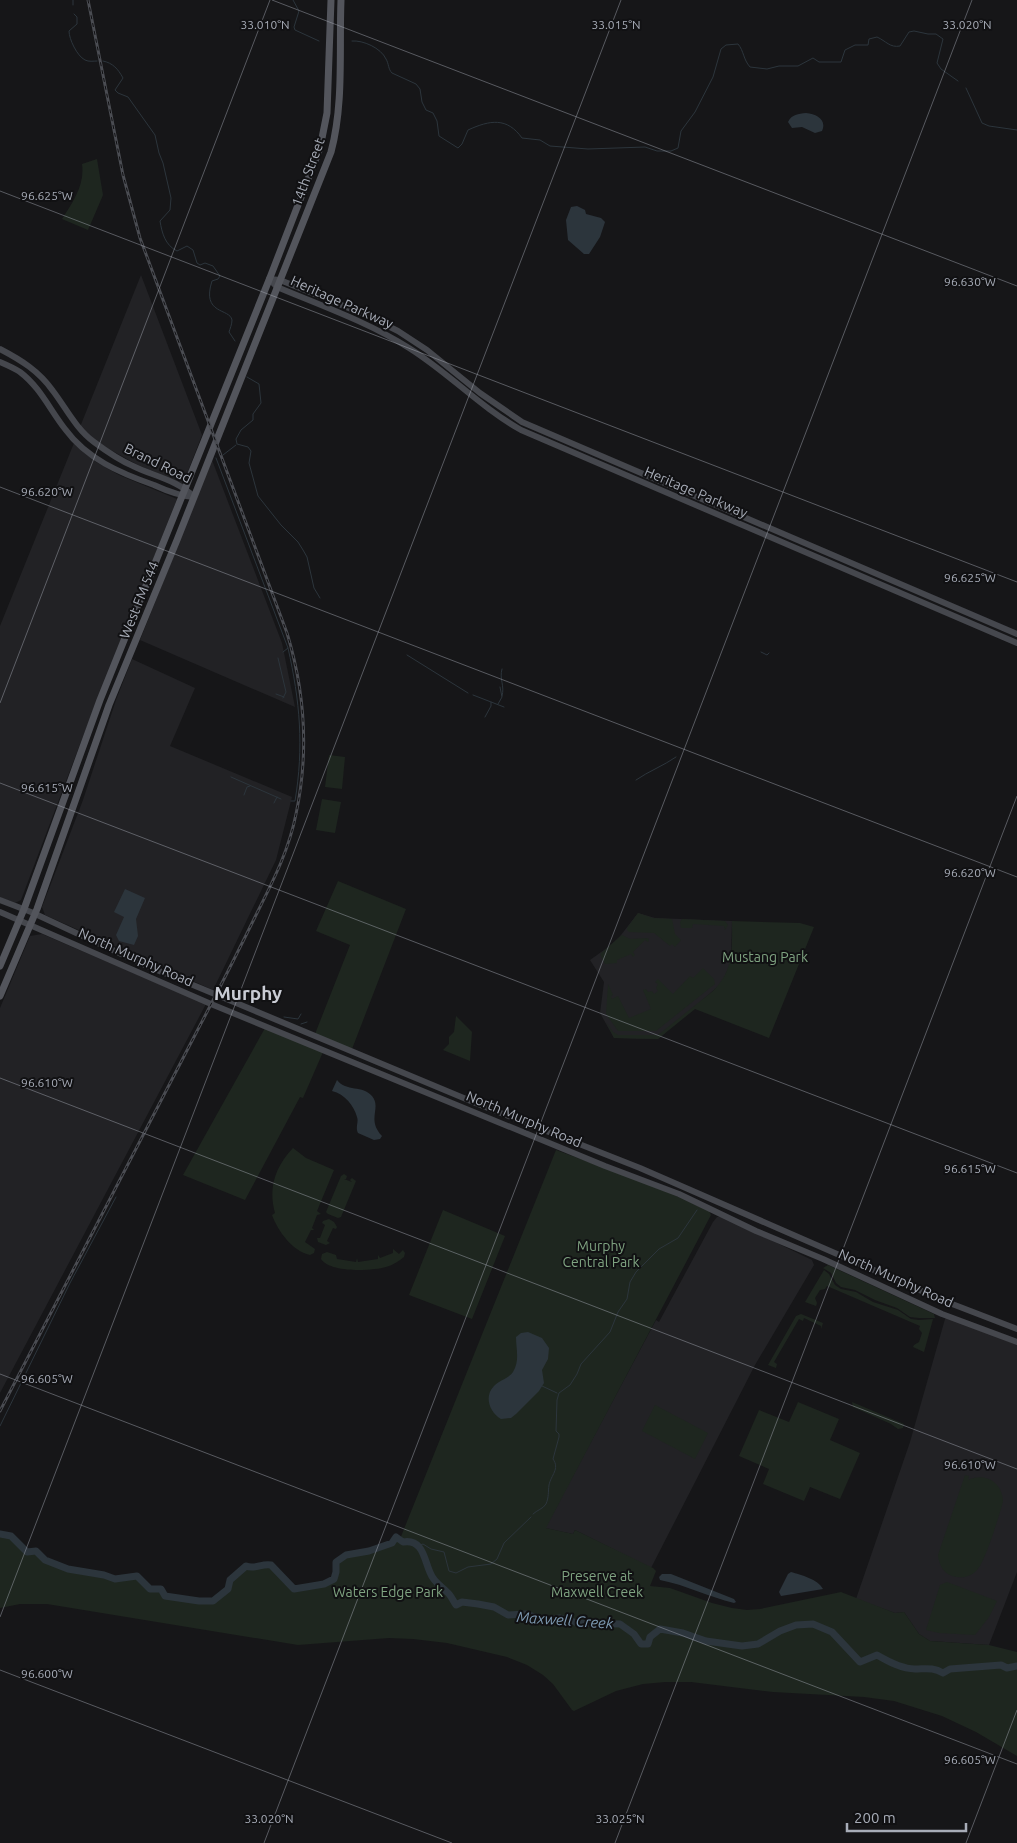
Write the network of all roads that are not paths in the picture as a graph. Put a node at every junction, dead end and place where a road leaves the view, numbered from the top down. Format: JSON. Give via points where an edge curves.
{"nodes":[{"id":1,"x":331,"y":0,"type":"edge"},
{"id":2,"x":341,"y":0,"type":"edge"},
{"id":3,"x":269,"y":280,"type":"junction"},
{"id":4,"x":278,"y":283,"type":"junction"},
{"id":5,"x":352,"y":313,"type":"junction"},
{"id":6,"x":0,"y":348,"type":"edge"},
{"id":7,"x":0,"y":362,"type":"edge"},
{"id":8,"x":131,"y":466,"type":"junction"},
{"id":9,"x":127,"y":475,"type":"junction"},
{"id":10,"x":185,"y":488,"type":"junction"},
{"id":11,"x":182,"y":496,"type":"junction"},
{"id":12,"x":194,"y":497,"type":"junction"},
{"id":13,"x":144,"y":591,"type":"junction"},
{"id":14,"x":154,"y":595,"type":"junction"},
{"id":15,"x":1017,"y":634,"type":"edge"},
{"id":16,"x":1017,"y":643,"type":"edge"},
{"id":17,"x":118,"y":656,"type":"junction"},
{"id":18,"x":128,"y":659,"type":"junction"},
{"id":19,"x":77,"y":766,"type":"junction"},
{"id":20,"x":86,"y":770,"type":"junction"},
{"id":21,"x":0,"y":900,"type":"edge"},
{"id":22,"x":24,"y":910,"type":"junction"},
{"id":23,"x":0,"y":912,"type":"edge"},
{"id":24,"x":35,"y":914,"type":"junction"},
{"id":25,"x":20,"y":920,"type":"junction"},
{"id":26,"x":30,"y":925,"type":"junction"},
{"id":27,"x":134,"y":961,"type":"junction"},
{"id":28,"x":0,"y":966,"type":"edge"},
{"id":29,"x":131,"y":969,"type":"junction"},
{"id":30,"x":0,"y":996,"type":"edge"},
{"id":31,"x":341,"y":1047,"type":"junction"},
{"id":32,"x":338,"y":1055,"type":"junction"},
{"id":33,"x":1017,"y":1329,"type":"edge"},
{"id":34,"x":1017,"y":1342,"type":"edge"}],
"edges":[{"from":1,"to":3,"type":"main road","name":"14th Street","via":[[330,79],[323,137]]},
{"from":2,"to":4,"type":"main road","name":"14th Street","via":[[339,103],[334,139]]},
{"from":3,"to":4,"type":"main road","name":"Heritage Parkway"},
{"from":3,"to":10,"type":"main road","name":"West FM 544"},
{"from":4,"to":5,"type":"main road","name":"Heritage Parkway"},
{"from":4,"to":12,"type":"main road","name":"West FM 544"},
{"from":5,"to":15,"type":"main road","name":"Heritage Parkway","via":[[414,341],[522,422]]},
{"from":5,"to":16,"type":"main road","name":"Heritage Parkway","via":[[409,348],[493,413],[521,430]]},
{"from":6,"to":8,"type":"main road","name":"Brand Road","via":[[42,377],[86,436]]},
{"from":7,"to":9,"type":"main road","name":"Brand Road","via":[[20,372],[34,386],[65,430],[83,448],[101,462]]},
{"from":8,"to":9,"type":"main road"},
{"from":8,"to":10,"type":"main road","name":"Brand Road"},
{"from":9,"to":11,"type":"main road","name":"Brand Road"},
{"from":10,"to":11,"type":"main road","name":"West FM 544"},
{"from":10,"to":12,"type":"main road","name":"Brand Road"},
{"from":11,"to":12,"type":"main road","name":"Brand Road"},
{"from":11,"to":13,"type":"main road","name":"West FM 544"},
{"from":12,"to":14,"type":"main road","name":"West FM 544"},
{"from":13,"to":14,"type":"main road"},
{"from":13,"to":17,"type":"main road","name":"West FM 544"},
{"from":14,"to":18,"type":"main road","name":"West FM 544"},
{"from":17,"to":18,"type":"main road"},
{"from":17,"to":19,"type":"main road","name":"West FM 544"},
{"from":18,"to":20,"type":"main road","name":"West FM 544"},
{"from":19,"to":20,"type":"main road"},
{"from":19,"to":22,"type":"main road","name":"West FM 544"},
{"from":20,"to":24,"type":"main road","name":"West FM 544"},
{"from":21,"to":22,"type":"main road","name":"North Murphy Road"},
{"from":22,"to":24,"type":"main road","name":"North Murphy Road"},
{"from":22,"to":25,"type":"main road","name":"West FM 544"},
{"from":23,"to":25,"type":"main road","name":"North Murphy Road"},
{"from":24,"to":26,"type":"main road","name":"West FM 544"},
{"from":24,"to":27,"type":"main road","name":"North Murphy Road"},
{"from":25,"to":26,"type":"main road","name":"North Murphy Road"},
{"from":25,"to":28,"type":"main road","name":"West FM 544"},
{"from":26,"to":29,"type":"main road","name":"North Murphy Road"},
{"from":26,"to":30,"type":"main road","name":"West FM 544"},
{"from":27,"to":29,"type":"main road"},
{"from":27,"to":31,"type":"main road","name":"North Murphy Road"},
{"from":29,"to":32,"type":"main road","name":"North Murphy Road"},
{"from":31,"to":32,"type":"main road"},
{"from":31,"to":33,"type":"main road","name":"North Murphy Road","via":[[722,1202],[947,1302]]},
{"from":32,"to":34,"type":"main road","name":"North Murphy Road","via":[[679,1194],[942,1314]]}]}
